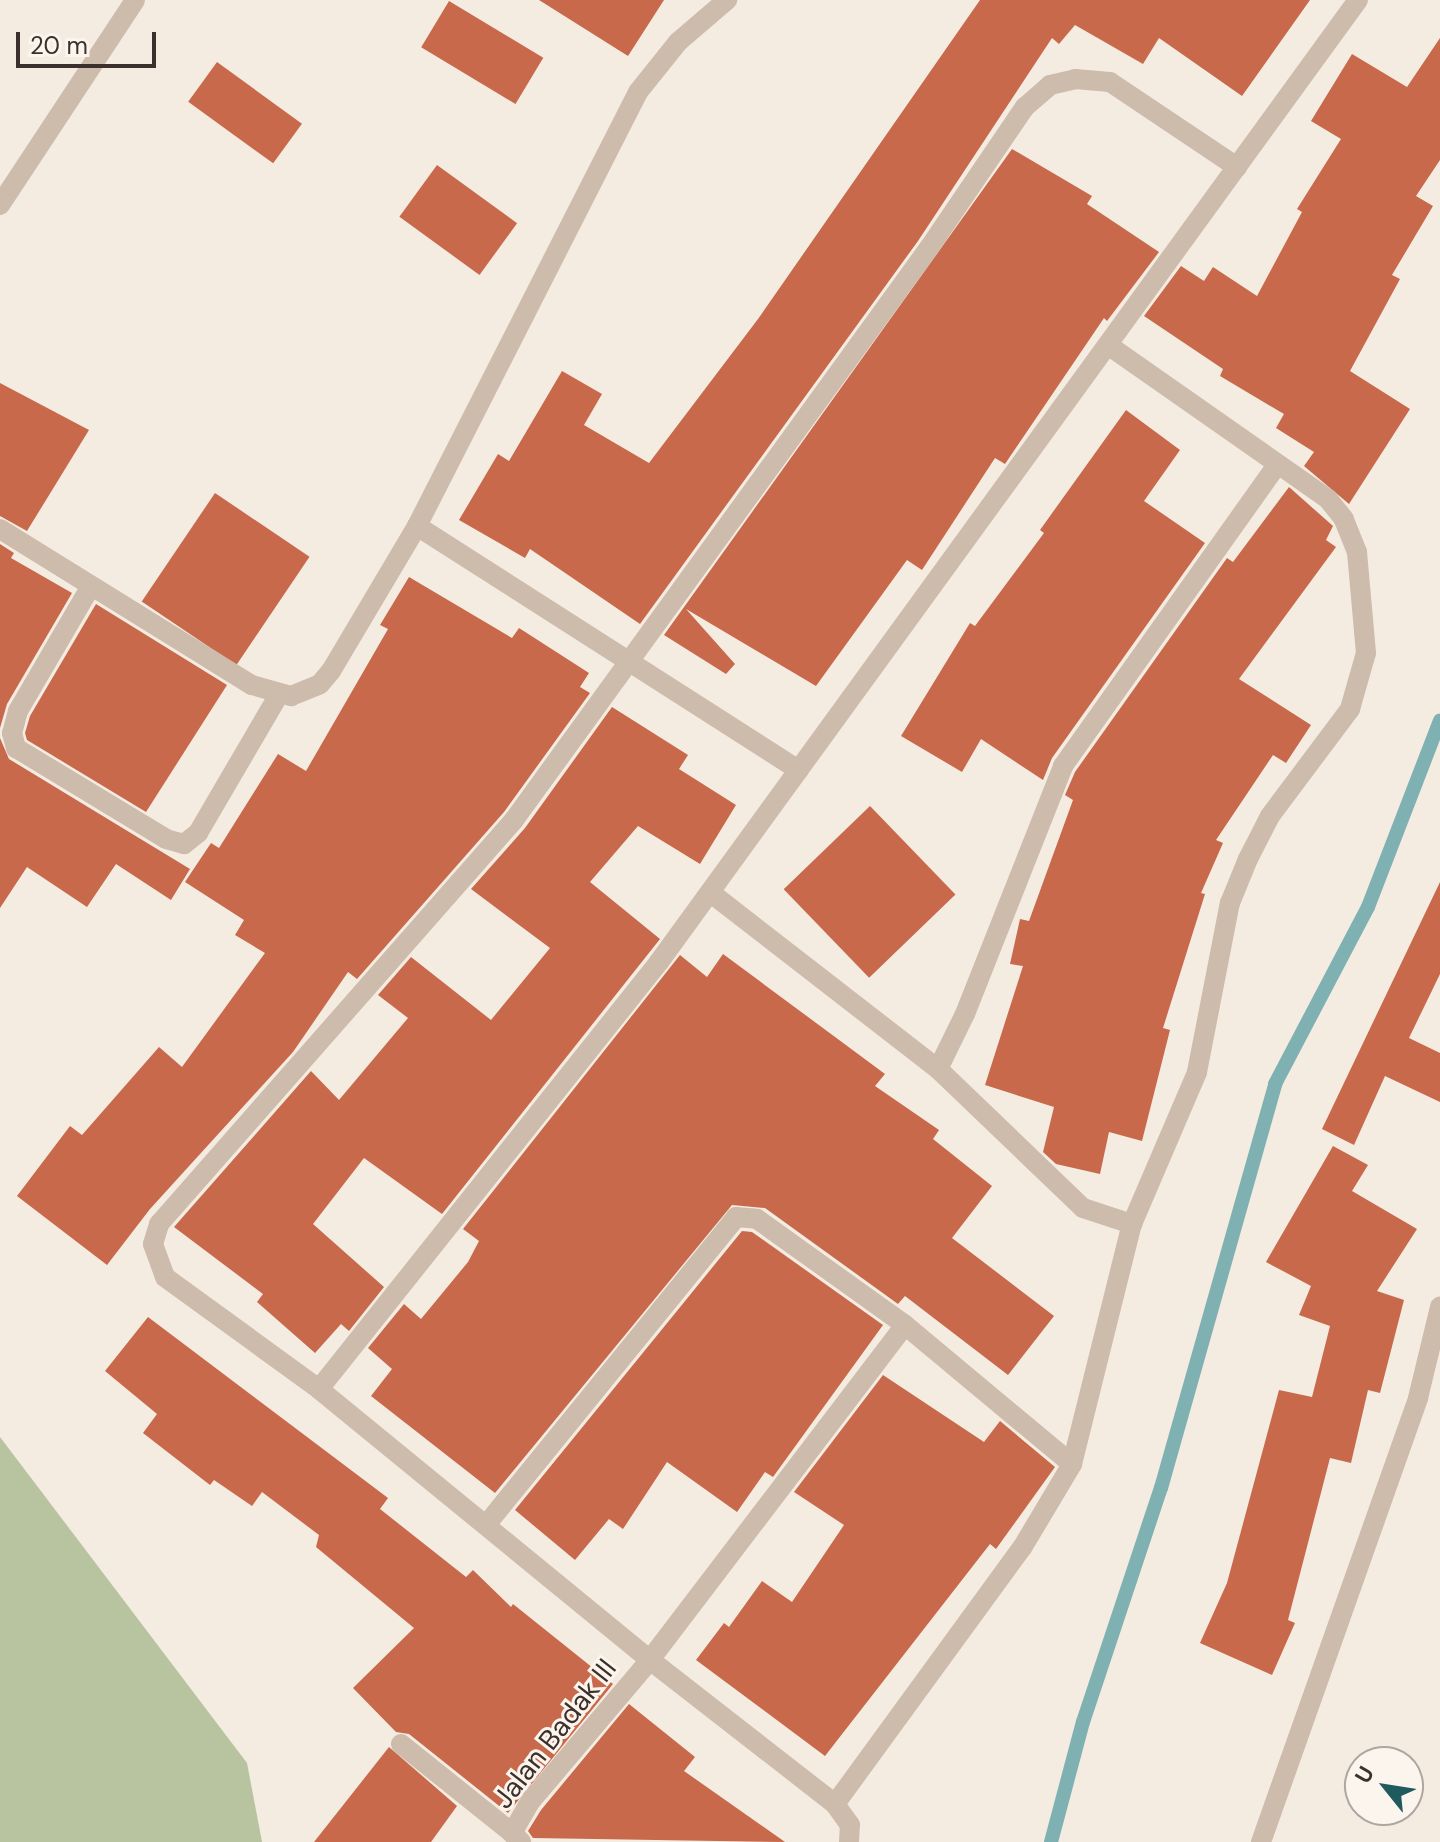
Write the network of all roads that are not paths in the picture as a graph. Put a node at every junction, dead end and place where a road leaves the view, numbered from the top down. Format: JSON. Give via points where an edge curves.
{"nodes":[{"id":1,"x":135,"y":0,"type":"edge"},
{"id":2,"x":727,"y":0,"type":"edge"},
{"id":3,"x":1358,"y":0,"type":"edge"},
{"id":4,"x":1237,"y":167,"type":"junction"},
{"id":5,"x":0,"y":205,"type":"edge"},
{"id":6,"x":1108,"y":345,"type":"junction"},
{"id":7,"x":1277,"y":465,"type":"junction"},
{"id":8,"x":417,"y":526,"type":"junction"},
{"id":9,"x":0,"y":529,"type":"edge"},
{"id":10,"x":91,"y":586,"type":"junction"},
{"id":11,"x":628,"y":661,"type":"junction"},
{"id":12,"x":278,"y":696,"type":"junction"},
{"id":13,"x":799,"y":770,"type":"junction"},
{"id":14,"x":711,"y":893,"type":"junction"},
{"id":15,"x":938,"y":1069,"type":"junction"},
{"id":16,"x":1132,"y":1224,"type":"junction"},
{"id":17,"x":1440,"y":1307,"type":"edge"},
{"id":18,"x":905,"y":1325,"type":"junction"},
{"id":19,"x":319,"y":1389,"type":"junction"},
{"id":20,"x":1072,"y":1464,"type":"junction"},
{"id":21,"x":486,"y":1525,"type":"junction"},
{"id":22,"x":650,"y":1660,"type":"junction"},
{"id":23,"x":401,"y":1744,"type":"dead end"},
{"id":24,"x":835,"y":1804,"type":"junction"},
{"id":25,"x":517,"y":1838,"type":"edge"},
{"id":26,"x":849,"y":1842,"type":"edge"},
{"id":27,"x":1261,"y":1842,"type":"edge"}],
"edges":[{"from":1,"to":5,"type":"street"},
{"from":2,"to":8,"type":"street","via":[[678,42],[638,92]]},
{"from":3,"to":4,"type":"street"},
{"from":4,"to":6,"type":"street"},
{"from":4,"to":11,"type":"street","via":[[1110,82],[1075,79],[1050,85],[1025,107],[929,248]]},
{"from":6,"to":7,"type":"street"},
{"from":6,"to":13,"type":"street"},
{"from":7,"to":15,"type":"street","via":[[1063,766]]},
{"from":7,"to":16,"type":"street","via":[[1328,499],[1344,519],[1360,579],[1366,653],[1362,679],[1350,709],[1270,816],[1248,859],[1230,903],[1197,1072]]},
{"from":8,"to":11,"type":"street"},
{"from":8,"to":12,"type":"street","via":[[331,671],[308,691]]},
{"from":9,"to":10,"type":"street"},
{"from":10,"to":12,"type":"street"},
{"from":10,"to":12,"type":"street","via":[[18,711],[12,733],[16,748],[166,839],[184,844],[198,833]]},
{"from":11,"to":13,"type":"street"},
{"from":11,"to":19,"type":"street","via":[[514,820],[159,1224],[153,1244],[165,1277]]},
{"from":13,"to":14,"type":"street"},
{"from":14,"to":15,"type":"street"},
{"from":14,"to":19,"type":"street"},
{"from":15,"to":16,"type":"street","via":[[1083,1208]]},
{"from":16,"to":20,"type":"street"},
{"from":17,"to":27,"type":"street","via":[[1418,1398]]},
{"from":18,"to":20,"type":"street"},
{"from":18,"to":21,"type":"street","via":[[757,1219],[736,1217]]},
{"from":18,"to":22,"type":"street","name":"Jalan Badak III"},
{"from":19,"to":21,"type":"street"},
{"from":20,"to":24,"type":"street","via":[[1022,1548]]},
{"from":21,"to":22,"type":"street"},
{"from":22,"to":24,"type":"street"},
{"from":22,"to":25,"type":"street","name":"Jalan Badak III","via":[[530,1802]]},
{"from":23,"to":25,"type":"street"},
{"from":24,"to":26,"type":"street","via":[[850,1825]]}]}
